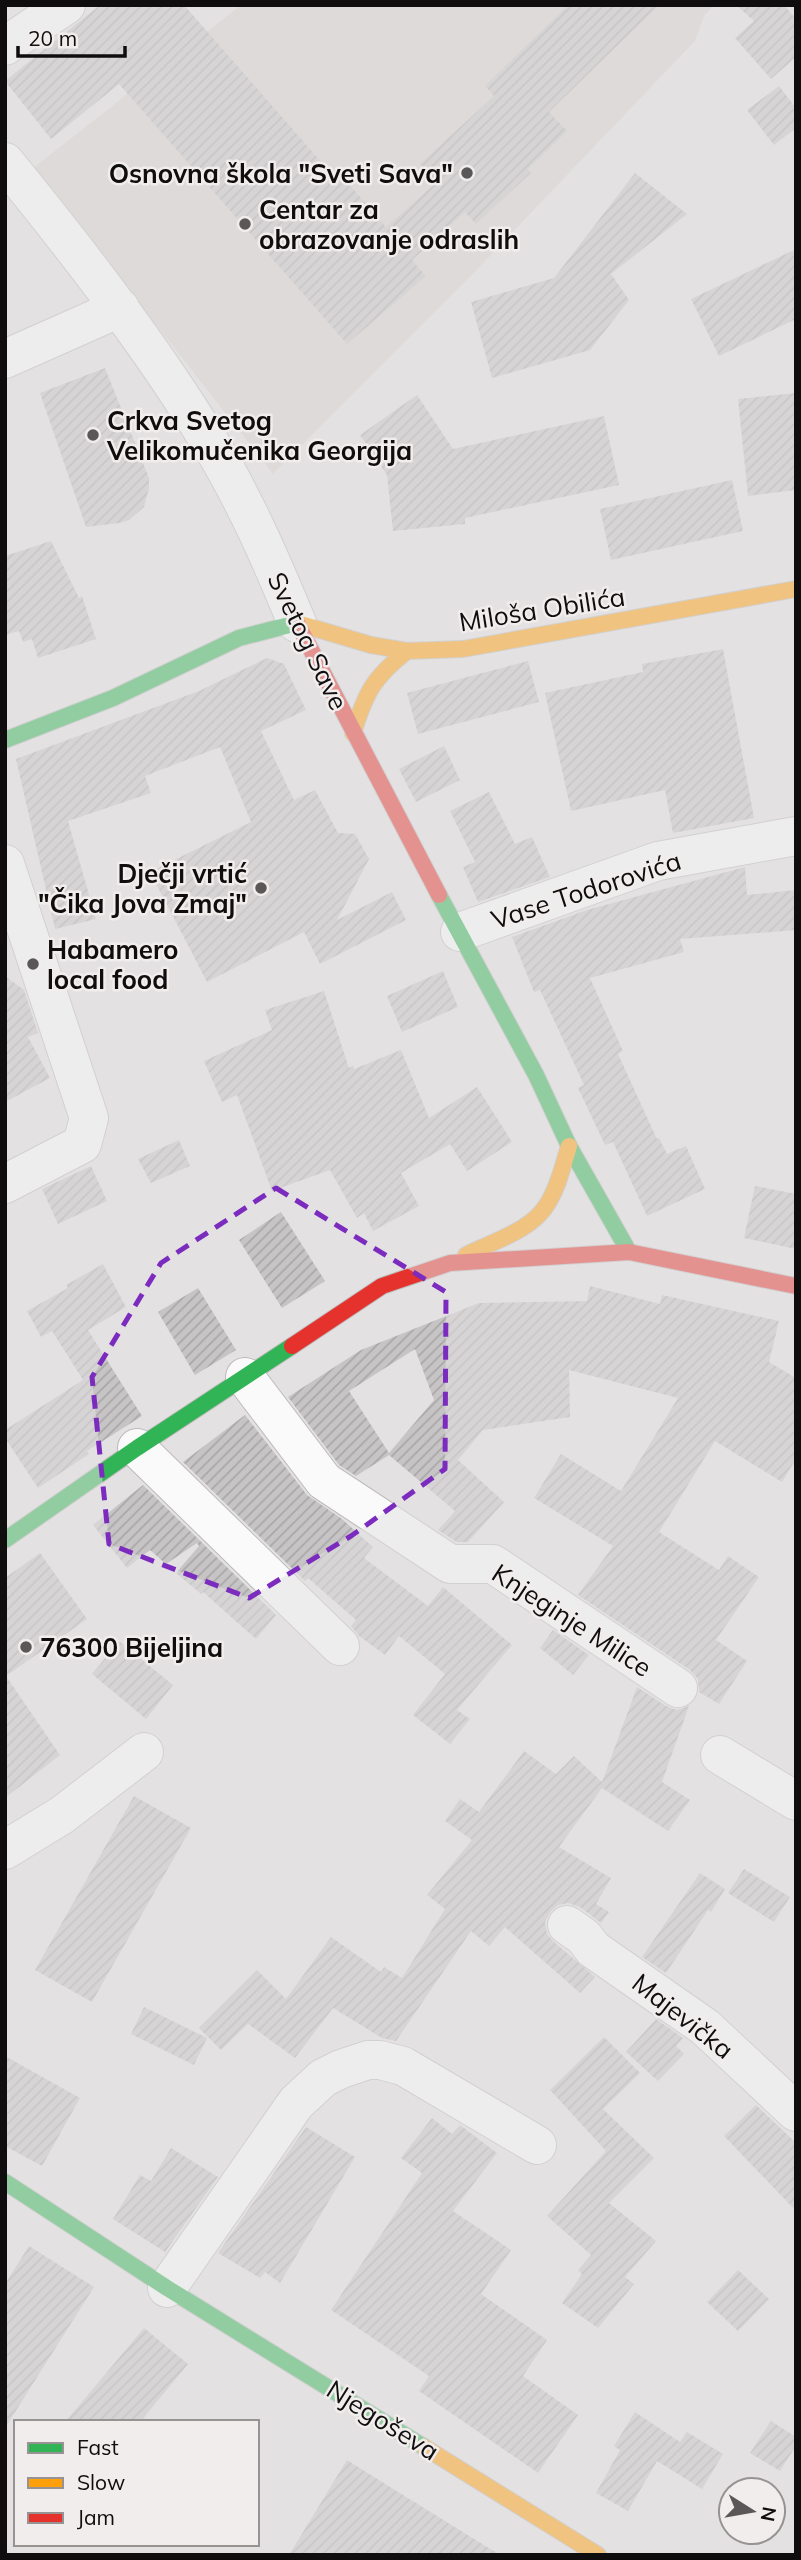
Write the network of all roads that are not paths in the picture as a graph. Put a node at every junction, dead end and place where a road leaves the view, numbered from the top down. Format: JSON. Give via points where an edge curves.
{"nodes":[{"id":1,"x":66,"y":5,"type":"edge"},
{"id":2,"x":5,"y":46,"type":"edge"},
{"id":3,"x":5,"y":162,"type":"edge"},
{"id":4,"x":120,"y":308,"type":"junction"},
{"id":5,"x":5,"y":359,"type":"edge"},
{"id":6,"x":796,"y":589,"type":"edge"},
{"id":7,"x":297,"y":623,"type":"junction"},
{"id":8,"x":407,"y":651,"type":"junction"},
{"id":9,"x":353,"y":733,"type":"junction"},
{"id":10,"x":5,"y":740,"type":"edge"},
{"id":11,"x":796,"y":836,"type":"edge"},
{"id":12,"x":5,"y":864,"type":"edge"},
{"id":13,"x":460,"y":932,"type":"junction"},
{"id":14,"x":569,"y":1146,"type":"junction"},
{"id":15,"x":5,"y":1184,"type":"edge"},
{"id":16,"x":629,"y":1252,"type":"junction"},
{"id":17,"x":450,"y":1263,"type":"junction"},
{"id":18,"x":796,"y":1286,"type":"edge"},
{"id":19,"x":245,"y":1377,"type":"junction"},
{"id":20,"x":137,"y":1448,"type":"junction"},
{"id":21,"x":5,"y":1540,"type":"edge"},
{"id":22,"x":340,"y":1646,"type":"dead end"},
{"id":23,"x":678,"y":1688,"type":"dead end"},
{"id":24,"x":144,"y":1752,"type":"dead end"},
{"id":25,"x":720,"y":1755,"type":"dead end"},
{"id":26,"x":796,"y":1801,"type":"edge"},
{"id":27,"x":5,"y":1850,"type":"edge"},
{"id":28,"x":567,"y":1925,"type":"dead end"},
{"id":29,"x":796,"y":2112,"type":"edge"},
{"id":30,"x":537,"y":2145,"type":"dead end"},
{"id":31,"x":5,"y":2182,"type":"edge"},
{"id":32,"x":167,"y":2288,"type":"junction"},
{"id":33,"x":598,"y":2555,"type":"edge"}],
"edges":[{"from":1,"to":2,"type":"street"},
{"from":3,"to":4,"type":"street","name":"Svetog Save"},
{"from":4,"to":5,"type":"street"},
{"from":4,"to":7,"type":"street","name":"Svetog Save","via":[[216,452]]},
{"from":6,"to":8,"type":"street","name":"Miloša Obilića","via":[[495,644]]},
{"from":7,"to":8,"type":"street","name":"Miloša Obilića"},
{"from":7,"to":9,"type":"street","name":"Svetog Save"},
{"from":7,"to":10,"type":"street","via":[[239,638],[113,698]]},
{"from":8,"to":9,"type":"street","via":[[380,672],[365,693]]},
{"from":9,"to":13,"type":"street","name":"Svetog Save"},
{"from":11,"to":13,"type":"street","name":"Vase Todorovića","via":[[659,861]]},
{"from":12,"to":15,"type":"street","via":[[89,1118],[82,1143]]},
{"from":13,"to":14,"type":"street","name":"Svetog Save"},
{"from":14,"to":16,"type":"street","name":"Svetog Save"},
{"from":14,"to":17,"type":"street","via":[[539,1215]]},
{"from":16,"to":17,"type":"street"},
{"from":16,"to":18,"type":"street"},
{"from":17,"to":19,"type":"street","via":[[382,1286]]},
{"from":19,"to":20,"type":"street"},
{"from":19,"to":23,"type":"street","name":"Knjeginje Milice","via":[[324,1481],[450,1564],[493,1564]]},
{"from":20,"to":21,"type":"street"},
{"from":20,"to":22,"type":"street"},
{"from":24,"to":27,"type":"street","via":[[62,1815]]},
{"from":25,"to":26,"type":"street"},
{"from":28,"to":29,"type":"street","name":"Majevička","via":[[593,1950],[705,2027]]},
{"from":30,"to":32,"type":"street","via":[[403,2066],[368,2060],[341,2069],[323,2078],[296,2103]]},
{"from":31,"to":32,"type":"street","name":"Njegoševa"},
{"from":32,"to":33,"type":"street","name":"Njegoševa"}]}
